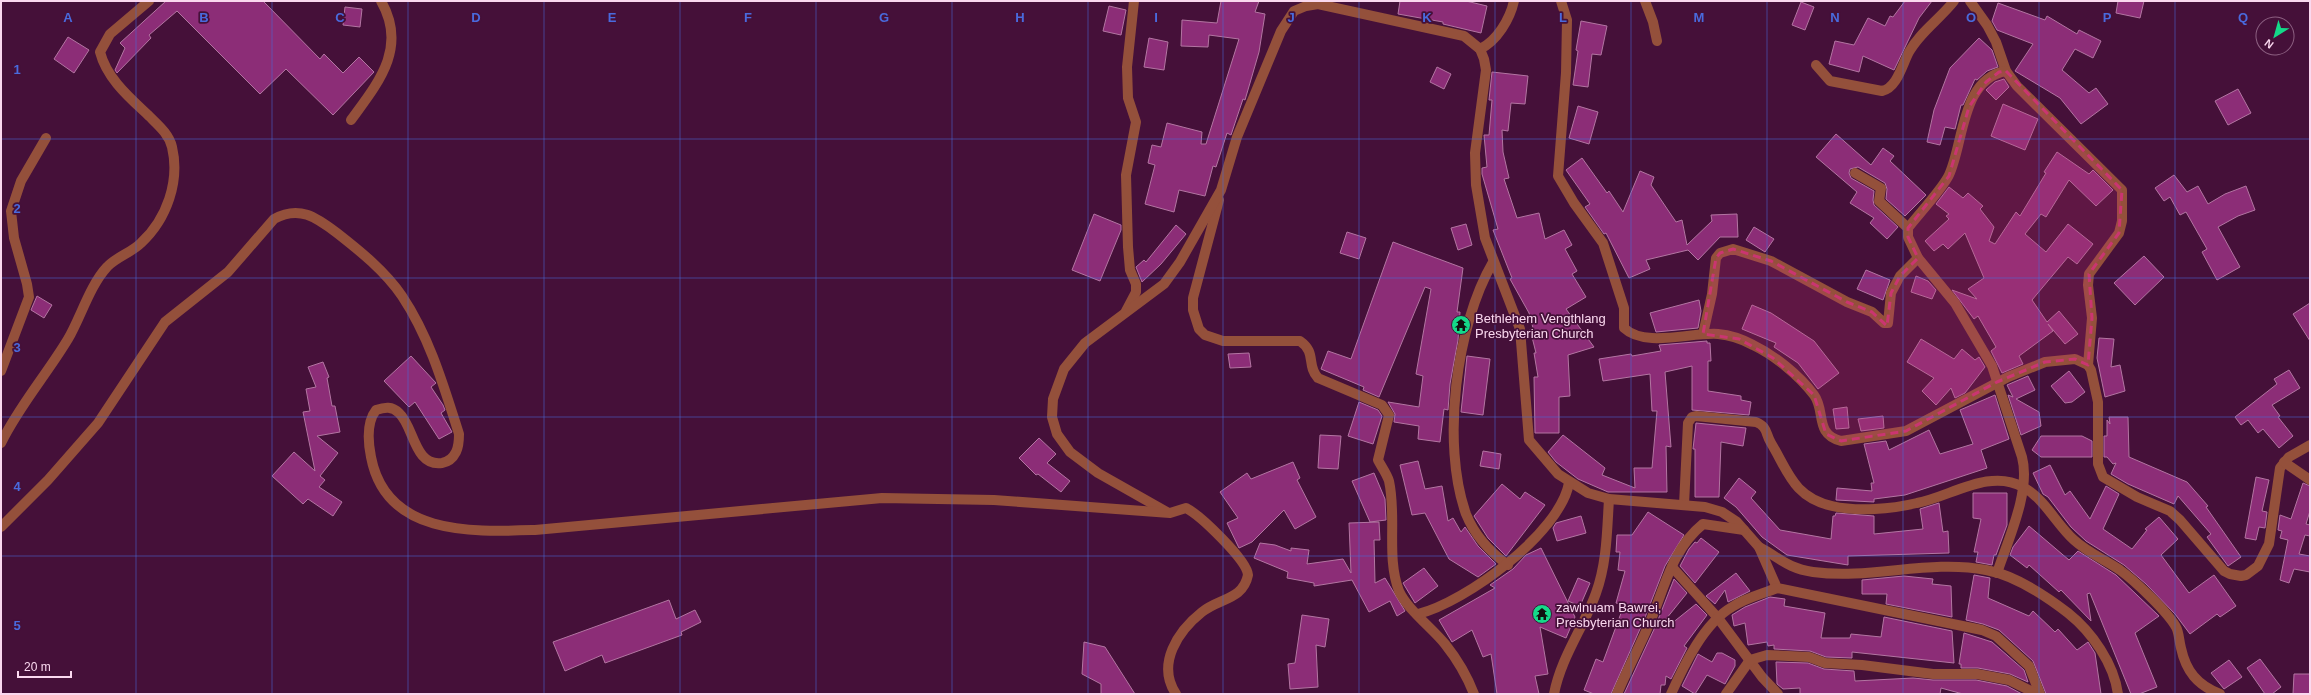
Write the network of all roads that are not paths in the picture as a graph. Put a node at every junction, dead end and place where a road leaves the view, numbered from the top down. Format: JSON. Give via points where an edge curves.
{"nodes":[{"id":1,"x":149,"y":1,"type":"edge"},
{"id":2,"x":381,"y":1,"type":"edge"},
{"id":3,"x":1134,"y":1,"type":"edge"},
{"id":4,"x":1514,"y":1,"type":"edge"},
{"id":5,"x":1561,"y":1,"type":"edge"},
{"id":6,"x":1644,"y":1,"type":"edge"},
{"id":7,"x":1954,"y":1,"type":"edge"},
{"id":8,"x":1970,"y":1,"type":"edge"},
{"id":9,"x":1657,"y":41,"type":"dead end"},
{"id":10,"x":1480,"y":49,"type":"junction"},
{"id":11,"x":1816,"y":65,"type":"dead end"},
{"id":12,"x":2006,"y":71,"type":"junction"},
{"id":13,"x":351,"y":120,"type":"dead end"},
{"id":14,"x":46,"y":138,"type":"dead end"},
{"id":15,"x":1855,"y":173,"type":"dead end"},
{"id":16,"x":1221,"y":190,"type":"junction"},
{"id":17,"x":1908,"y":228,"type":"junction"},
{"id":18,"x":1918,"y":258,"type":"junction"},
{"id":19,"x":1493,"y":262,"type":"junction"},
{"id":20,"x":1123,"y":314,"type":"junction"},
{"id":21,"x":1703,"y":334,"type":"junction"},
{"id":22,"x":2088,"y":365,"type":"junction"},
{"id":23,"x":1,"y":371,"type":"edge"},
{"id":24,"x":1997,"y":382,"type":"junction"},
{"id":25,"x":1,"y":443,"type":"edge"},
{"id":26,"x":2310,"y":445,"type":"edge"},
{"id":27,"x":2284,"y":462,"type":"junction"},
{"id":28,"x":2310,"y":480,"type":"edge"},
{"id":29,"x":1570,"y":483,"type":"junction"},
{"id":30,"x":2024,"y":487,"type":"junction"},
{"id":31,"x":1609,"y":499,"type":"junction"},
{"id":32,"x":1684,"y":505,"type":"junction"},
{"id":33,"x":1170,"y":514,"type":"junction"},
{"id":34,"x":1,"y":527,"type":"edge"},
{"id":35,"x":1745,"y":530,"type":"junction"},
{"id":36,"x":1759,"y":547,"type":"junction"},
{"id":37,"x":1508,"y":565,"type":"junction"},
{"id":38,"x":1672,"y":566,"type":"junction"},
{"id":39,"x":1997,"y":573,"type":"junction"},
{"id":40,"x":1777,"y":588,"type":"junction"},
{"id":41,"x":1418,"y":614,"type":"junction"},
{"id":42,"x":1718,"y":618,"type":"junction"},
{"id":43,"x":1750,"y":660,"type":"junction"},
{"id":44,"x":1176,"y":694,"type":"edge"},
{"id":45,"x":1474,"y":694,"type":"edge"},
{"id":46,"x":1554,"y":694,"type":"edge"},
{"id":47,"x":1617,"y":694,"type":"edge"},
{"id":48,"x":1671,"y":694,"type":"edge"},
{"id":49,"x":1726,"y":694,"type":"edge"},
{"id":50,"x":1778,"y":694,"type":"edge"},
{"id":51,"x":2037,"y":694,"type":"edge"},
{"id":52,"x":2040,"y":694,"type":"edge"},
{"id":53,"x":2118,"y":694,"type":"edge"},
{"id":54,"x":2220,"y":694,"type":"edge"}],
"edges":[{"from":1,"to":25,"type":"street","via":[[110,34],[100,52],[107,69],[123,91],[166,133],[172,145],[174,161],[172,193],[141,243],[106,267],[81,310],[69,338]]},
{"from":2,"to":13,"type":"street","via":[[390,24],[390,55],[384,74]]},
{"from":3,"to":20,"type":"street","via":[[1127,67],[1128,98],[1136,122],[1126,175],[1128,247],[1130,270],[1136,284],[1136,292]]},
{"from":4,"to":10,"type":"street","via":[[1511,12],[1498,33]]},
{"from":5,"to":21,"type":"street","via":[[1567,20],[1566,73],[1558,176],[1603,243],[1624,308],[1624,328],[1632,335],[1651,339]]},
{"from":6,"to":9,"type":"street","via":[[1653,22]]},
{"from":7,"to":11,"type":"street","via":[[1923,32],[1888,90],[1830,81]]},
{"from":8,"to":12,"type":"street","via":[[1996,42]]},
{"from":10,"to":16,"type":"street","via":[[1464,36],[1318,4],[1294,11],[1281,31],[1237,137]]},
{"from":10,"to":19,"type":"street","via":[[1486,70],[1475,169],[1486,238]]},
{"from":12,"to":17,"type":"street","via":[[1993,76],[1976,93],[1963,120],[1949,176]]},
{"from":12,"to":22,"type":"street","via":[[2017,86],[2122,190],[2120,229],[2089,274],[2092,318]]},
{"from":14,"to":23,"type":"street","via":[[21,181],[11,211],[14,238],[29,297]]},
{"from":15,"to":17,"type":"street","via":[[1881,188],[1879,201]]},
{"from":16,"to":20,"type":"street","via":[[1180,262],[1164,284]]},
{"from":16,"to":41,"type":"street","via":[[1193,298],[1195,322],[1205,335],[1223,340],[1300,340],[1311,352],[1313,372],[1318,378],[1382,405],[1389,415],[1378,460],[1389,480],[1394,527],[1393,559],[1399,590]]},
{"from":17,"to":18,"type":"street","via":[[1908,237]]},
{"from":18,"to":21,"type":"street","via":[[1900,276],[1891,293],[1888,323],[1884,323],[1872,312],[1846,302],[1771,261],[1733,249],[1724,251],[1716,258],[1712,294]]},
{"from":18,"to":24,"type":"street","via":[[1955,303],[1992,366]]},
{"from":19,"to":29,"type":"street","via":[[1520,328],[1529,440],[1558,474]]},
{"from":19,"to":37,"type":"street","via":[[1471,310],[1462,348],[1456,386],[1456,462],[1466,514],[1485,545]]},
{"from":20,"to":33,"type":"street","via":[[1085,343],[1064,369],[1053,399],[1052,418],[1057,434],[1070,452],[1098,472]]},
{"from":21,"to":24,"type":"street","via":[[1739,338],[1779,362],[1814,395],[1826,434],[1840,441],[1906,431]]},
{"from":22,"to":24,"type":"street","via":[[2075,359],[2045,362]]},
{"from":22,"to":27,"type":"street","via":[[2098,402],[2100,474],[2114,485],[2170,511],[2230,574],[2246,575],[2258,566],[2262,559],[2269,544],[2278,474]]},
{"from":24,"to":30,"type":"street","via":[[2025,467]]},
{"from":26,"to":27,"type":"street"},
{"from":27,"to":28,"type":"street"},
{"from":29,"to":31,"type":"street","via":[[1588,493]]},
{"from":29,"to":37,"type":"street","via":[[1561,505]]},
{"from":30,"to":32,"type":"street","via":[[2011,482],[1995,481],[1968,486],[1916,504],[1876,508],[1831,506],[1812,498],[1795,486],[1762,424],[1696,416],[1688,423]]},
{"from":30,"to":39,"type":"street"},
{"from":30,"to":54,"type":"street","via":[[2055,516],[2077,542],[2123,573],[2149,597],[2176,627],[2187,668],[2208,689]]},
{"from":31,"to":32,"type":"street"},
{"from":31,"to":46,"type":"street","via":[[1603,570],[1596,594],[1567,654]]},
{"from":32,"to":35,"type":"street","via":[[1722,512]]},
{"from":33,"to":34,"type":"street","via":[[994,500],[882,498],[535,530],[501,531],[426,521],[402,510],[386,494],[375,474],[369,431],[376,410],[389,407],[404,419],[415,445],[429,461],[437,464],[446,463],[452,458],[459,443],[459,434],[427,343],[402,296],[382,272],[330,228],[307,214],[296,211],[284,213],[274,219],[228,272],[165,322],[98,423],[48,480]]},
{"from":33,"to":44,"type":"street","via":[[1186,508],[1191,511],[1241,560],[1248,575],[1236,596],[1203,611],[1180,634],[1173,645],[1170,653],[1169,679]]},
{"from":35,"to":36,"type":"street"},
{"from":35,"to":38,"type":"street","via":[[1703,524],[1683,545]]},
{"from":36,"to":39,"type":"street","via":[[1782,563],[1796,568],[1844,576],[1962,567]]},
{"from":36,"to":40,"type":"street"},
{"from":37,"to":41,"type":"street","via":[[1465,592]]},
{"from":38,"to":42,"type":"street"},
{"from":38,"to":47,"type":"street","via":[[1646,632]]},
{"from":39,"to":53,"type":"street","via":[[2038,592],[2075,619],[2099,648],[2116,681]]},
{"from":40,"to":42,"type":"street","via":[[1731,607]]},
{"from":40,"to":52,"type":"street","via":[[1982,630],[1996,636],[2029,666]]},
{"from":41,"to":45,"type":"street","via":[[1446,645]]},
{"from":42,"to":43,"type":"street"},
{"from":42,"to":48,"type":"street","via":[[1698,642]]},
{"from":43,"to":49,"type":"street"},
{"from":43,"to":50,"type":"street"},
{"from":43,"to":51,"type":"street","via":[[1767,655],[1933,674],[1977,674],[2009,680]]}]}
